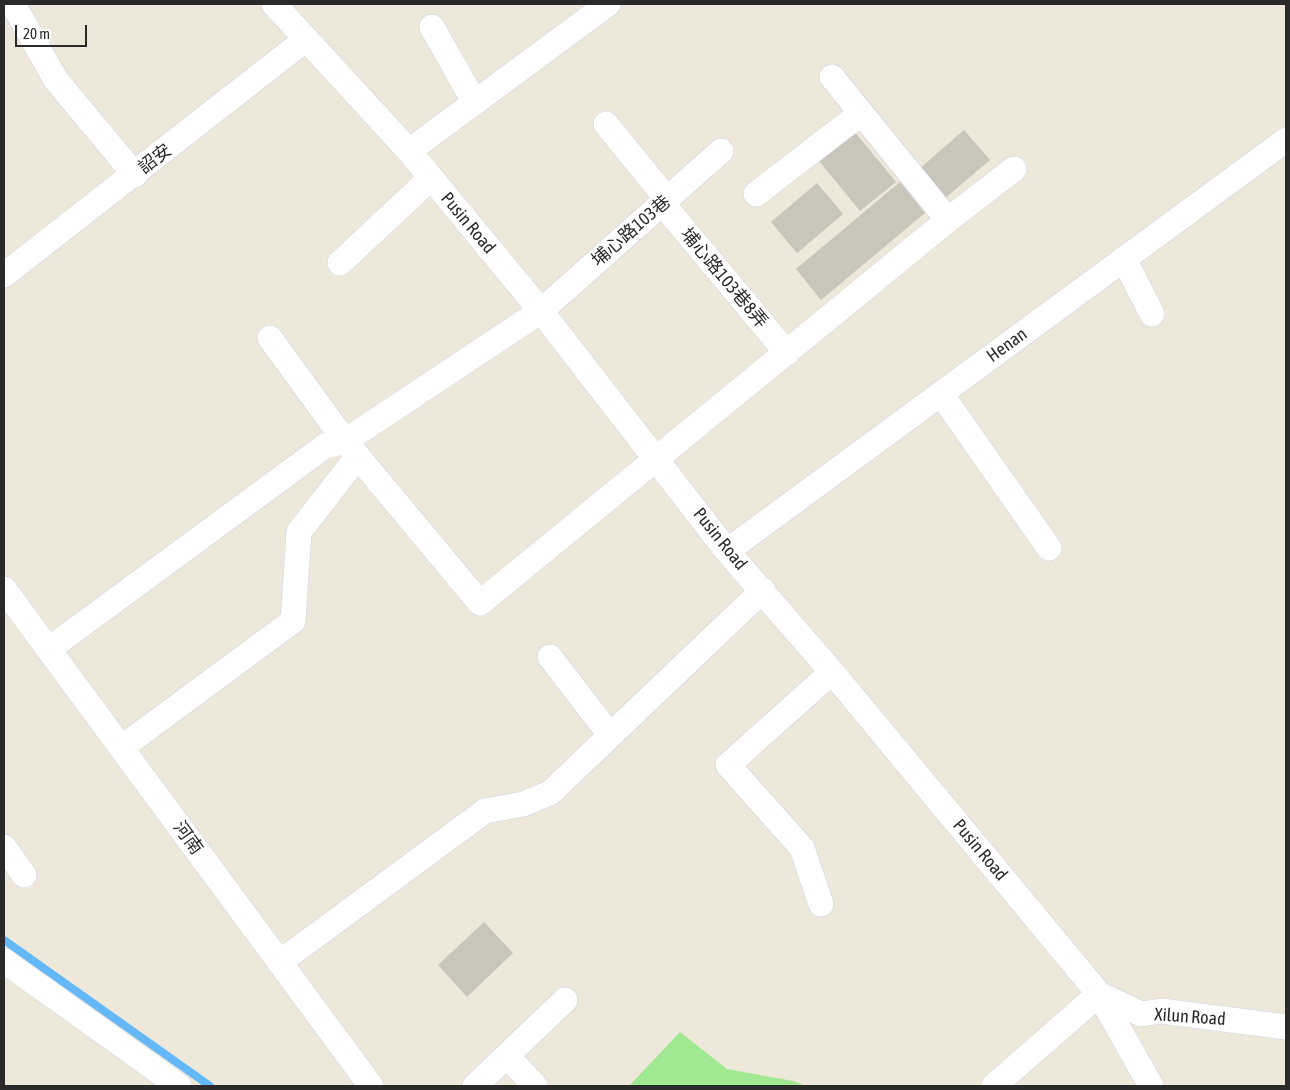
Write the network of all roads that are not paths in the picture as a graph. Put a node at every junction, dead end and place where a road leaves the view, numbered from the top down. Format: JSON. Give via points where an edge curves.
{"nodes":[{"id":1,"x":13,"y":4,"type":"edge"},
{"id":2,"x":274,"y":4,"type":"edge"},
{"id":3,"x":608,"y":4,"type":"edge"},
{"id":4,"x":432,"y":27,"type":"dead end"},
{"id":5,"x":305,"y":40,"type":"junction"},
{"id":6,"x":832,"y":77,"type":"dead end"},
{"id":7,"x":474,"y":103,"type":"junction"},
{"id":8,"x":860,"y":114,"type":"junction"},
{"id":9,"x":606,"y":124,"type":"dead end"},
{"id":10,"x":1286,"y":140,"type":"edge"},
{"id":11,"x":409,"y":151,"type":"junction"},
{"id":12,"x":721,"y":151,"type":"dead end"},
{"id":13,"x":1014,"y":169,"type":"dead end"},
{"id":14,"x":135,"y":175,"type":"junction"},
{"id":15,"x":431,"y":178,"type":"junction"},
{"id":16,"x":756,"y":194,"type":"dead end"},
{"id":17,"x":665,"y":201,"type":"junction"},
{"id":18,"x":948,"y":220,"type":"junction"},
{"id":19,"x":1124,"y":259,"type":"junction"},
{"id":20,"x":340,"y":263,"type":"dead end"},
{"id":21,"x":4,"y":275,"type":"edge"},
{"id":22,"x":540,"y":311,"type":"junction"},
{"id":23,"x":1152,"y":314,"type":"dead end"},
{"id":24,"x":270,"y":338,"type":"dead end"},
{"id":25,"x":787,"y":352,"type":"junction"},
{"id":26,"x":941,"y":394,"type":"junction"},
{"id":27,"x":351,"y":449,"type":"junction"},
{"id":28,"x":657,"y":460,"type":"junction"},
{"id":29,"x":1049,"y":548,"type":"dead end"},
{"id":30,"x":728,"y":551,"type":"junction"},
{"id":31,"x":4,"y":590,"type":"edge"},
{"id":32,"x":763,"y":590,"type":"junction"},
{"id":33,"x":48,"y":649,"type":"junction"},
{"id":34,"x":550,"y":657,"type":"dead end"},
{"id":35,"x":832,"y":672,"type":"junction"},
{"id":36,"x":610,"y":735,"type":"junction"},
{"id":37,"x":122,"y":748,"type":"junction"},
{"id":38,"x":4,"y":847,"type":"edge"},
{"id":39,"x":24,"y":875,"type":"dead end"},
{"id":40,"x":821,"y":904,"type":"dead end"},
{"id":41,"x":4,"y":961,"type":"edge"},
{"id":42,"x":280,"y":962,"type":"junction"},
{"id":43,"x":1099,"y":994,"type":"junction"},
{"id":44,"x":565,"y":1000,"type":"dead end"},
{"id":45,"x":1286,"y":1027,"type":"edge"},
{"id":46,"x":507,"y":1056,"type":"junction"},
{"id":47,"x":180,"y":1086,"type":"edge"},
{"id":48,"x":371,"y":1086,"type":"edge"},
{"id":49,"x":475,"y":1086,"type":"edge"},
{"id":50,"x":535,"y":1086,"type":"edge"},
{"id":51,"x":994,"y":1086,"type":"edge"},
{"id":52,"x":1151,"y":1086,"type":"edge"}],
"edges":[{"from":1,"to":14,"type":"street","via":[[56,80]]},
{"from":2,"to":5,"type":"street","name":"Pusin Road"},
{"from":3,"to":7,"type":"street"},
{"from":4,"to":7,"type":"street"},
{"from":5,"to":11,"type":"street","name":"Pusin Road"},
{"from":5,"to":14,"type":"street","name":"詔安"},
{"from":6,"to":8,"type":"street"},
{"from":7,"to":11,"type":"street"},
{"from":8,"to":16,"type":"street"},
{"from":8,"to":18,"type":"street"},
{"from":9,"to":17,"type":"street","name":"埔心路103巷8弄"},
{"from":10,"to":19,"type":"street","name":"Henan"},
{"from":11,"to":15,"type":"street","name":"Pusin Road"},
{"from":12,"to":17,"type":"street","name":"埔心路103巷"},
{"from":13,"to":18,"type":"street"},
{"from":14,"to":21,"type":"street","name":"詔安"},
{"from":15,"to":20,"type":"street"},
{"from":15,"to":22,"type":"street","name":"Pusin Road"},
{"from":17,"to":22,"type":"street","name":"埔心路103巷"},
{"from":17,"to":25,"type":"street","name":"埔心路103巷8弄"},
{"from":18,"to":25,"type":"street"},
{"from":19,"to":23,"type":"street"},
{"from":19,"to":26,"type":"street","name":"Henan"},
{"from":22,"to":27,"type":"street","name":"埔心路103巷"},
{"from":22,"to":28,"type":"street","name":"Pusin Road"},
{"from":24,"to":27,"type":"street"},
{"from":25,"to":28,"type":"street"},
{"from":26,"to":29,"type":"street"},
{"from":26,"to":30,"type":"street","name":"Henan"},
{"from":27,"to":28,"type":"street","via":[[480,603]]},
{"from":27,"to":33,"type":"street","via":[[326,446]]},
{"from":27,"to":37,"type":"street","via":[[299,532],[293,621]]},
{"from":28,"to":30,"type":"street","name":"Pusin Road"},
{"from":30,"to":32,"type":"street","name":"Pusin Road"},
{"from":31,"to":33,"type":"street","name":"河南"},
{"from":32,"to":35,"type":"street","name":"Pusin Road"},
{"from":32,"to":36,"type":"street"},
{"from":33,"to":37,"type":"street","name":"河南"},
{"from":34,"to":36,"type":"street"},
{"from":35,"to":40,"type":"street","via":[[728,765],[802,848]]},
{"from":35,"to":43,"type":"street","name":"Pusin Road"},
{"from":36,"to":42,"type":"street","via":[[550,793],[523,804],[485,811]]},
{"from":37,"to":42,"type":"street","name":"河南"},
{"from":38,"to":39,"type":"street"},
{"from":41,"to":47,"type":"street"},
{"from":42,"to":48,"type":"street","name":"河南"},
{"from":43,"to":45,"type":"street","name":"Xilun Road","via":[[1141,1014],[1161,1011]]},
{"from":43,"to":51,"type":"street"},
{"from":43,"to":52,"type":"street","name":"Pusin Road"},
{"from":44,"to":46,"type":"street"},
{"from":46,"to":49,"type":"street"},
{"from":46,"to":50,"type":"street"}]}
